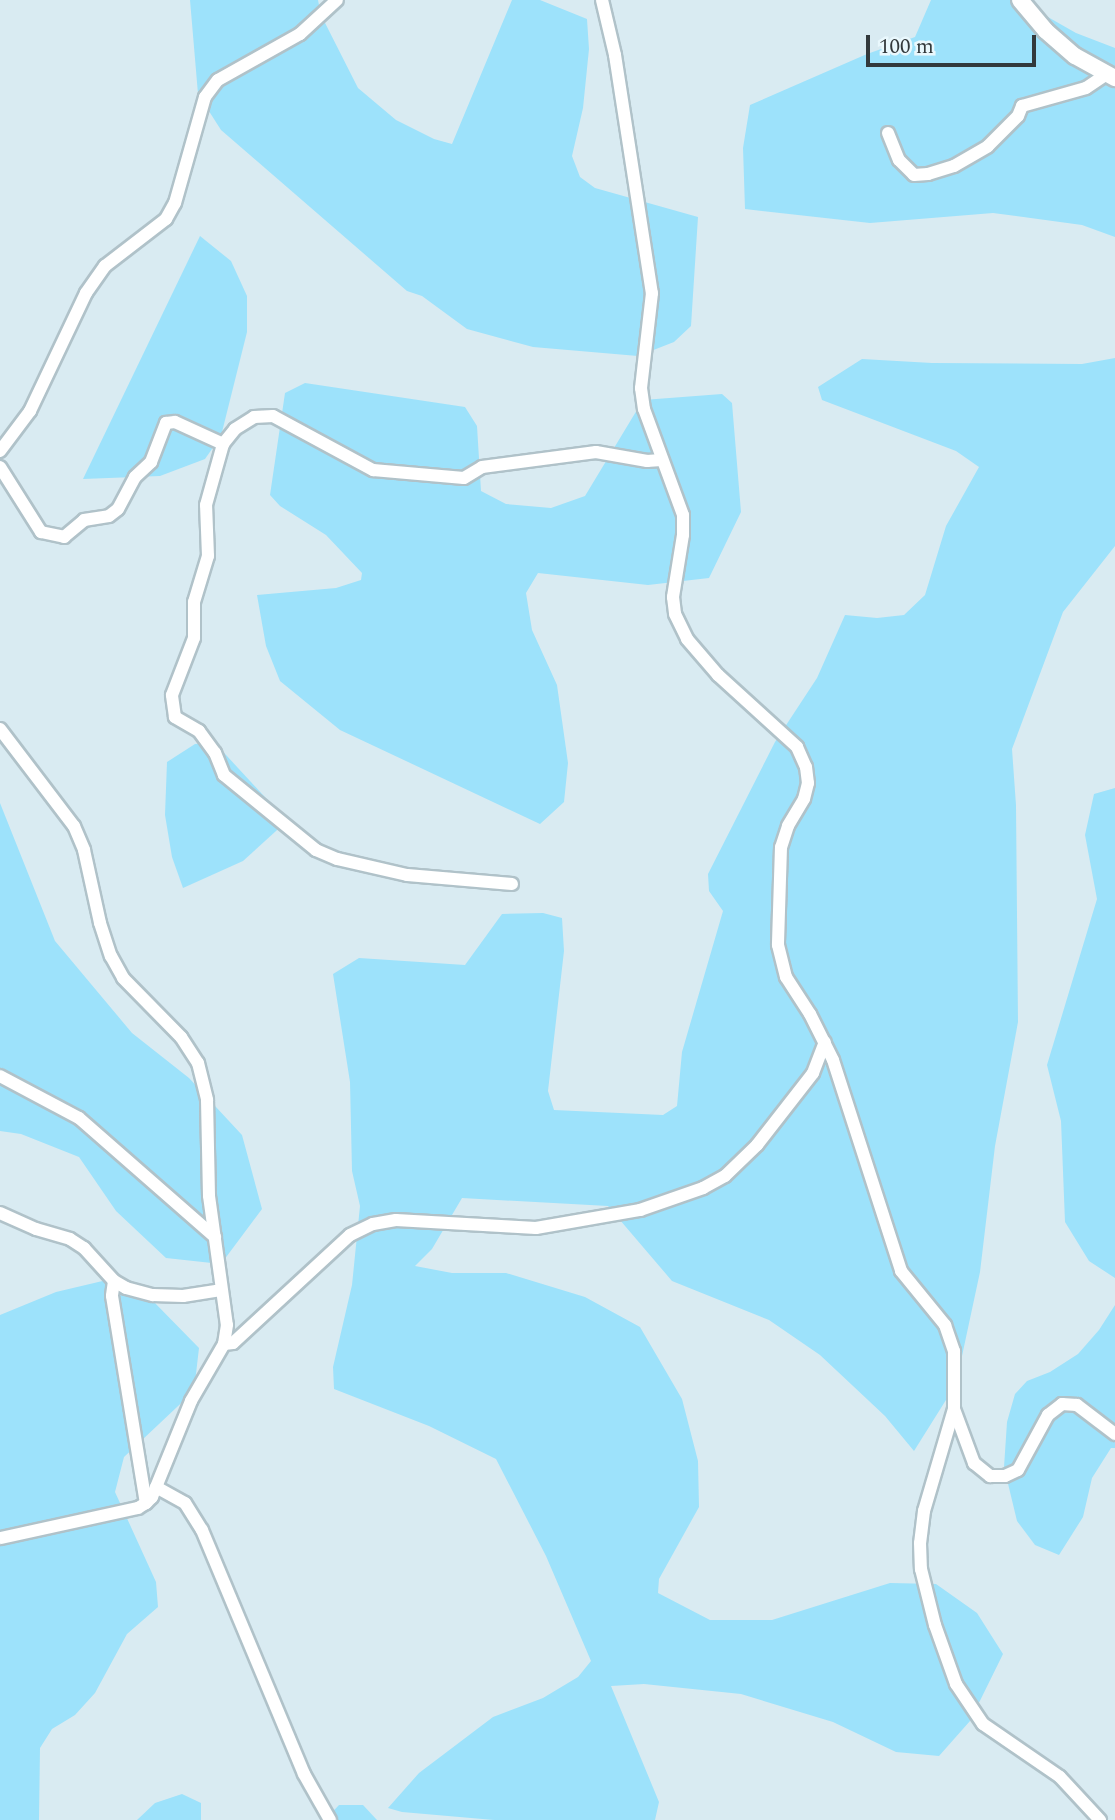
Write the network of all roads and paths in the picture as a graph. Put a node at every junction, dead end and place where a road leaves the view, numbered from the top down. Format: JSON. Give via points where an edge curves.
{"nodes":[{"id":1,"x":337,"y":0,"type":"edge"},
{"id":2,"x":602,"y":0,"type":"edge"},
{"id":3,"x":1020,"y":0,"type":"edge"},
{"id":4,"x":1111,"y":76,"type":"edge"},
{"id":5,"x":888,"y":133,"type":"dead end"},
{"id":6,"x":223,"y":444,"type":"junction"},
{"id":7,"x":0,"y":451,"type":"edge"},
{"id":8,"x":661,"y":460,"type":"junction"},
{"id":9,"x":0,"y":467,"type":"edge"},
{"id":10,"x":0,"y":729,"type":"edge"},
{"id":11,"x":512,"y":884,"type":"dead end"},
{"id":12,"x":825,"y":1042,"type":"junction"},
{"id":13,"x":0,"y":1076,"type":"edge"},
{"id":14,"x":3,"y":1218,"type":"edge"},
{"id":15,"x":215,"y":1237,"type":"junction"},
{"id":16,"x":114,"y":1282,"type":"junction"},
{"id":17,"x":221,"y":1290,"type":"junction"},
{"id":18,"x":224,"y":1344,"type":"junction"},
{"id":19,"x":954,"y":1409,"type":"junction"},
{"id":20,"x":1115,"y":1434,"type":"edge"},
{"id":21,"x":156,"y":1487,"type":"junction"},
{"id":22,"x":146,"y":1503,"type":"junction"},
{"id":23,"x":0,"y":1538,"type":"edge"},
{"id":24,"x":330,"y":1820,"type":"edge"},
{"id":25,"x":1100,"y":1820,"type":"edge"}],
"edges":[{"from":1,"to":7,"type":"street","via":[[300,34],[218,80],[205,97],[175,203],[166,219],[105,266],[92,284],[30,411]]},
{"from":2,"to":8,"type":"street","via":[[615,55],[652,293],[641,388]]},
{"from":3,"to":4,"type":"main road","via":[[1075,56]]},
{"from":4,"to":5,"type":"street","via":[[1022,106],[988,146],[954,166],[928,174],[914,175],[899,160]]},
{"from":6,"to":8,"type":"street","via":[[254,416],[273,416],[373,471],[464,478],[482,467],[596,452]]},
{"from":6,"to":9,"type":"street","via":[[175,422],[166,423],[151,462],[135,477],[118,509],[109,516],[84,520],[64,537],[41,532]]},
{"from":6,"to":11,"type":"street","via":[[206,505],[208,556],[194,602],[194,638],[172,695],[174,718],[199,731],[224,775],[316,850],[407,875]]},
{"from":8,"to":12,"type":"street","via":[[683,515],[675,614],[687,639],[718,676],[797,747],[806,767],[804,799],[781,847],[778,945],[786,977]]},
{"from":10,"to":15,"type":"street","via":[[74,826],[100,923],[124,978],[181,1037],[198,1063],[207,1100],[206,1157]]},
{"from":12,"to":18,"type":"street","via":[[813,1073],[757,1145],[725,1175],[703,1188],[640,1210],[536,1228],[396,1220],[373,1224],[350,1235],[233,1343]]},
{"from":12,"to":19,"type":"street","via":[[901,1271],[945,1325],[954,1351]]},
{"from":13,"to":15,"type":"street","via":[[79,1118]]},
{"from":14,"to":16,"type":"street","via":[[70,1238]]},
{"from":15,"to":17,"type":"street"},
{"from":16,"to":17,"type":"street","via":[[153,1295]]},
{"from":16,"to":22,"type":"street","via":[[112,1296]]},
{"from":17,"to":18,"type":"street","via":[[227,1325]]},
{"from":18,"to":21,"type":"street","via":[[191,1401]]},
{"from":19,"to":20,"type":"street","via":[[974,1463],[990,1476],[1018,1470],[1048,1415],[1062,1404],[1077,1405]]},
{"from":19,"to":25,"type":"street","via":[[924,1511],[920,1543],[921,1569],[956,1684],[983,1724],[1060,1777]]},
{"from":21,"to":22,"type":"street"},
{"from":21,"to":24,"type":"street","via":[[185,1503],[202,1530],[304,1774]]},
{"from":22,"to":23,"type":"street"}]}
